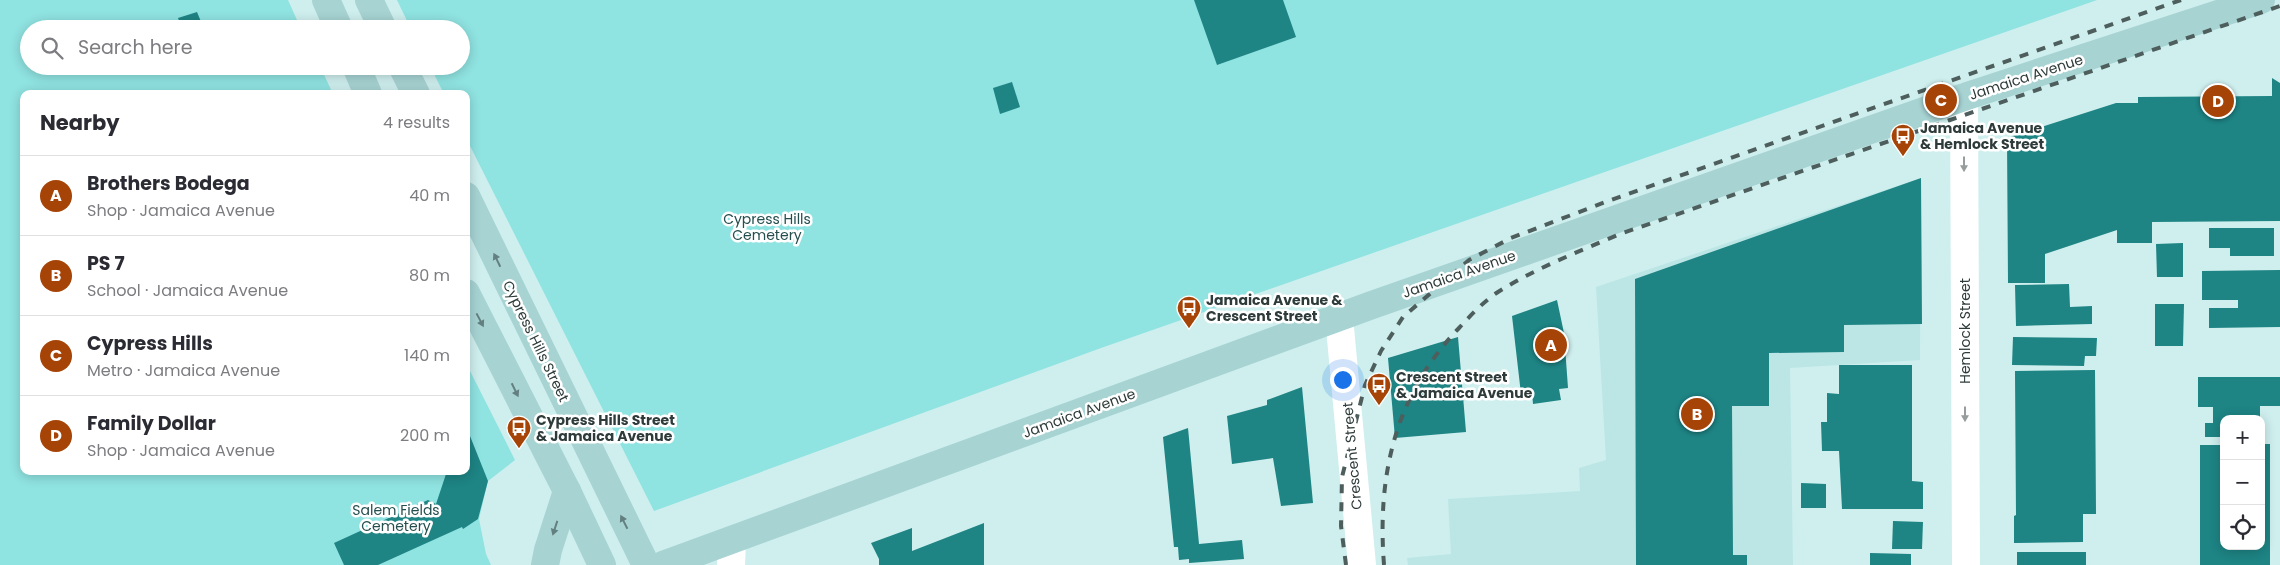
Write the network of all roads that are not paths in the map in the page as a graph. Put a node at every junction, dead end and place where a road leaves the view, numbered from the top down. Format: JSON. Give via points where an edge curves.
{"nodes":[{"id":1,"x":326,"y":0,"type":"edge"},
{"id":2,"x":369,"y":0,"type":"edge"},
{"id":3,"x":2261,"y":0,"type":"edge"},
{"id":4,"x":335,"y":20,"type":"edge"},
{"id":5,"x":379,"y":20,"type":"edge"},
{"id":6,"x":360,"y":75,"type":"edge"},
{"id":7,"x":406,"y":75,"type":"edge"},
{"id":8,"x":366,"y":90,"type":"edge"},
{"id":9,"x":414,"y":90,"type":"edge"},
{"id":10,"x":1964,"y":97,"type":"junction"},
{"id":11,"x":470,"y":204,"type":"edge"},
{"id":12,"x":470,"y":301,"type":"edge"},
{"id":13,"x":1339,"y":317,"type":"junction"},
{"id":14,"x":567,"y":492,"type":"junction"},
{"id":15,"x":732,"y":553,"type":"edge"},
{"id":16,"x":545,"y":565,"type":"edge"},
{"id":17,"x":602,"y":565,"type":"edge"},
{"id":18,"x":646,"y":565,"type":"edge"},
{"id":19,"x":663,"y":565,"type":"edge"},
{"id":20,"x":1362,"y":565,"type":"edge"},
{"id":21,"x":1966,"y":565,"type":"edge"}],
"edges":[{"from":1,"to":4,"type":"main road"},
{"from":2,"to":5,"type":"main road"},
{"from":3,"to":10,"type":"main road","name":"Jamaica Avenue"},
{"from":6,"to":8,"type":"main road"},
{"from":7,"to":9,"type":"main road"},
{"from":10,"to":13,"type":"main road","name":"Jamaica Avenue"},
{"from":10,"to":21,"type":"street","name":"Hemlock Street","one_way":true},
{"from":18,"to":11,"type":"main road","name":"Cypress Hills Street","one_way":true},
{"from":12,"to":14,"type":"main road","one_way":true},
{"from":13,"to":15,"type":"main road","name":"Jamaica Avenue"},
{"from":13,"to":20,"type":"street","name":"Crescent Street"},
{"from":14,"to":16,"type":"main road","one_way":true},
{"from":14,"to":17,"type":"main road"},
{"from":15,"to":19,"type":"main road","name":"Jamaica Avenue"}]}
